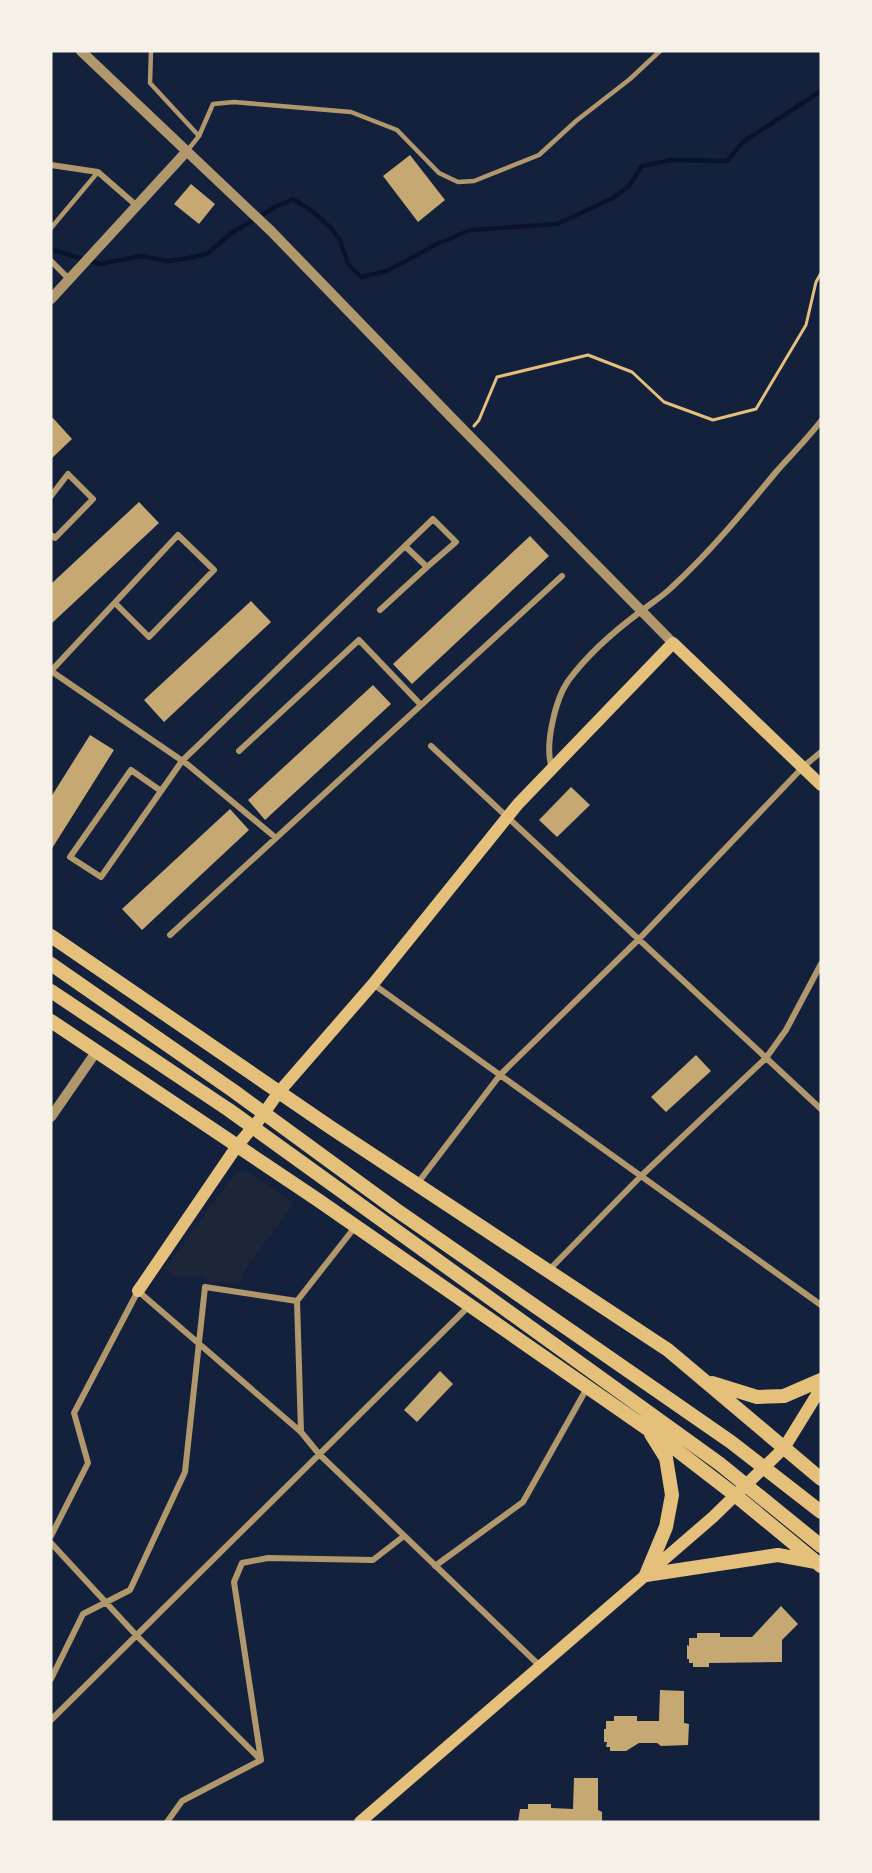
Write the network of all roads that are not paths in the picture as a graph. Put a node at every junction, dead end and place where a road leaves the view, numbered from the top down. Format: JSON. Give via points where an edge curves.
{"nodes":[{"id":1,"x":81,"y":51,"type":"edge"},
{"id":2,"x":151,"y":51,"type":"edge"},
{"id":3,"x":660,"y":51,"type":"edge"},
{"id":4,"x":199,"y":136,"type":"junction"},
{"id":5,"x":187,"y":151,"type":"junction"},
{"id":6,"x":51,"y":165,"type":"edge"},
{"id":7,"x":98,"y":172,"type":"junction"},
{"id":8,"x":137,"y":206,"type":"junction"},
{"id":9,"x":51,"y":228,"type":"edge"},
{"id":10,"x":51,"y":261,"type":"edge"},
{"id":11,"x":69,"y":279,"type":"junction"},
{"id":12,"x":51,"y":299,"type":"edge"},
{"id":13,"x":821,"y":421,"type":"edge"},
{"id":14,"x":51,"y":496,"type":"edge"},
{"id":15,"x":52,"y":538,"type":"edge"},
{"id":16,"x":405,"y":546,"type":"junction"},
{"id":17,"x":427,"y":567,"type":"junction"},
{"id":18,"x":562,"y":576,"type":"dead end"},
{"id":19,"x":115,"y":603,"type":"junction"},
{"id":20,"x":380,"y":610,"type":"dead end"},
{"id":21,"x":641,"y":611,"type":"junction"},
{"id":22,"x":673,"y":643,"type":"junction"},
{"id":23,"x":51,"y":671,"type":"edge"},
{"id":24,"x":421,"y":705,"type":"junction"},
{"id":25,"x":431,"y":746,"type":"dead end"},
{"id":26,"x":238,"y":751,"type":"dead end"},
{"id":27,"x":821,"y":752,"type":"edge"},
{"id":28,"x":182,"y":761,"type":"junction"},
{"id":29,"x":803,"y":767,"type":"junction"},
{"id":30,"x":552,"y":769,"type":"junction"},
{"id":31,"x":821,"y":785,"type":"edge"},
{"id":32,"x":161,"y":791,"type":"junction"},
{"id":33,"x":508,"y":816,"type":"junction"},
{"id":34,"x":276,"y":838,"type":"junction"},
{"id":35,"x":51,"y":936,"type":"edge"},
{"id":36,"x":170,"y":936,"type":"dead end"},
{"id":37,"x":639,"y":939,"type":"junction"},
{"id":38,"x":51,"y":964,"type":"edge"},
{"id":39,"x":821,"y":964,"type":"edge"},
{"id":40,"x":373,"y":984,"type":"junction"},
{"id":41,"x":51,"y":991,"type":"edge"},
{"id":42,"x":51,"y":1021,"type":"edge"},
{"id":43,"x":96,"y":1052,"type":"junction"},
{"id":44,"x":766,"y":1058,"type":"junction"},
{"id":45,"x":500,"y":1075,"type":"junction"},
{"id":46,"x":279,"y":1092,"type":"junction"},
{"id":47,"x":821,"y":1109,"type":"edge"},
{"id":48,"x":51,"y":1117,"type":"edge"},
{"id":49,"x":237,"y":1146,"type":"junction"},
{"id":50,"x":641,"y":1176,"type":"junction"},
{"id":51,"x":417,"y":1184,"type":"junction"},
{"id":52,"x":355,"y":1227,"type":"junction"},
{"id":53,"x":549,"y":1271,"type":"junction"},
{"id":54,"x":138,"y":1291,"type":"junction"},
{"id":55,"x":297,"y":1301,"type":"junction"},
{"id":56,"x":469,"y":1305,"type":"junction"},
{"id":57,"x":821,"y":1305,"type":"edge"},
{"id":58,"x":199,"y":1343,"type":"junction"},
{"id":59,"x":821,"y":1380,"type":"edge"},
{"id":60,"x":705,"y":1381,"type":"junction"},
{"id":61,"x":587,"y":1388,"type":"junction"},
{"id":62,"x":821,"y":1388,"type":"edge"},
{"id":63,"x":648,"y":1429,"type":"junction"},
{"id":64,"x":301,"y":1432,"type":"junction"},
{"id":65,"x":784,"y":1448,"type":"junction"},
{"id":66,"x":319,"y":1454,"type":"junction"},
{"id":67,"x":821,"y":1479,"type":"edge"},
{"id":68,"x":735,"y":1495,"type":"junction"},
{"id":69,"x":821,"y":1512,"type":"edge"},
{"id":70,"x":51,"y":1536,"type":"edge"},
{"id":71,"x":404,"y":1536,"type":"junction"},
{"id":72,"x":51,"y":1543,"type":"edge"},
{"id":73,"x":821,"y":1546,"type":"edge"},
{"id":74,"x":819,"y":1564,"type":"edge"},
{"id":75,"x":435,"y":1566,"type":"junction"},
{"id":76,"x":646,"y":1575,"type":"junction"},
{"id":77,"x":106,"y":1602,"type":"junction"},
{"id":78,"x":136,"y":1635,"type":"junction"},
{"id":79,"x":540,"y":1666,"type":"junction"},
{"id":80,"x":51,"y":1679,"type":"edge"},
{"id":81,"x":51,"y":1720,"type":"edge"},
{"id":82,"x":261,"y":1760,"type":"junction"},
{"id":83,"x":167,"y":1822,"type":"edge"},
{"id":84,"x":360,"y":1822,"type":"edge"}],
"edges":[{"from":1,"to":5,"type":"street"},
{"from":2,"to":4,"type":"lane","via":[[150,83]]},
{"from":3,"to":4,"type":"lane","via":[[539,155],[474,181],[458,182],[439,173],[397,130],[351,112],[234,102],[213,105]]},
{"from":4,"to":5,"type":"lane"},
{"from":5,"to":8,"type":"street"},
{"from":5,"to":21,"type":"street","via":[[271,231]]},
{"from":6,"to":7,"type":"street"},
{"from":7,"to":8,"type":"street"},
{"from":7,"to":9,"type":"lane"},
{"from":8,"to":11,"type":"street"},
{"from":10,"to":11,"type":"street"},
{"from":11,"to":12,"type":"street"},
{"from":13,"to":21,"type":"street","via":[[696,565],[658,601]]},
{"from":14,"to":15,"type":"street","via":[[68,474],[93,499]]},
{"from":16,"to":17,"type":"street"},
{"from":16,"to":17,"type":"street","via":[[433,519],[456,542]]},
{"from":16,"to":28,"type":"street"},
{"from":17,"to":20,"type":"street"},
{"from":18,"to":24,"type":"street"},
{"from":19,"to":19,"type":"street","via":[[178,536],[214,570],[149,637]]},
{"from":19,"to":23,"type":"street"},
{"from":21,"to":22,"type":"street"},
{"from":21,"to":30,"type":"street","via":[[601,644],[567,684],[548,744]]},
{"from":22,"to":29,"type":"main road"},
{"from":22,"to":30,"type":"main road"},
{"from":23,"to":28,"type":"street"},
{"from":24,"to":26,"type":"street","via":[[359,640]]},
{"from":24,"to":34,"type":"street"},
{"from":25,"to":33,"type":"street"},
{"from":27,"to":29,"type":"street"},
{"from":28,"to":32,"type":"street"},
{"from":28,"to":34,"type":"street"},
{"from":29,"to":31,"type":"main road"},
{"from":29,"to":37,"type":"street"},
{"from":30,"to":33,"type":"main road"},
{"from":32,"to":32,"type":"street","via":[[101,877],[70,857],[130,770]]},
{"from":33,"to":37,"type":"street"},
{"from":33,"to":40,"type":"main road"},
{"from":34,"to":36,"type":"street"},
{"from":35,"to":46,"type":"highway"},
{"from":37,"to":44,"type":"street"},
{"from":37,"to":45,"type":"street"},
{"from":38,"to":69,"type":"highway","via":[[731,1442]]},
{"from":39,"to":44,"type":"street","via":[[786,1030]]},
{"from":40,"to":45,"type":"street"},
{"from":40,"to":46,"type":"main road"},
{"from":41,"to":73,"type":"highway","via":[[229,1110],[720,1464]]},
{"from":42,"to":43,"type":"highway"},
{"from":43,"to":48,"type":"street"},
{"from":43,"to":49,"type":"highway"},
{"from":44,"to":47,"type":"street"},
{"from":44,"to":50,"type":"street"},
{"from":45,"to":50,"type":"street"},
{"from":45,"to":51,"type":"street"},
{"from":46,"to":49,"type":"main road"},
{"from":46,"to":51,"type":"highway"},
{"from":49,"to":52,"type":"highway"},
{"from":49,"to":54,"type":"main road"},
{"from":50,"to":53,"type":"street"},
{"from":50,"to":57,"type":"street"},
{"from":51,"to":53,"type":"highway"},
{"from":52,"to":55,"type":"street"},
{"from":52,"to":56,"type":"highway"},
{"from":53,"to":60,"type":"highway","via":[[668,1350]]},
{"from":54,"to":58,"type":"street"},
{"from":54,"to":70,"type":"street","via":[[74,1413],[88,1463]]},
{"from":55,"to":58,"type":"street","via":[[205,1287]]},
{"from":55,"to":64,"type":"street"},
{"from":56,"to":61,"type":"highway"},
{"from":56,"to":66,"type":"street"},
{"from":58,"to":64,"type":"street"},
{"from":58,"to":77,"type":"street","via":[[185,1472],[130,1590]]},
{"from":59,"to":60,"type":"highway","via":[[784,1396],[757,1397]]},
{"from":60,"to":65,"type":"highway"},
{"from":61,"to":63,"type":"highway"},
{"from":61,"to":75,"type":"street","via":[[523,1502]]},
{"from":62,"to":65,"type":"main road"},
{"from":63,"to":68,"type":"highway"},
{"from":63,"to":76,"type":"highway","via":[[666,1458],[672,1495],[666,1527]]},
{"from":64,"to":66,"type":"street"},
{"from":65,"to":67,"type":"highway"},
{"from":65,"to":68,"type":"main road"},
{"from":66,"to":71,"type":"street"},
{"from":66,"to":78,"type":"street"},
{"from":68,"to":74,"type":"highway"},
{"from":68,"to":76,"type":"main road"},
{"from":71,"to":75,"type":"street"},
{"from":71,"to":82,"type":"street","via":[[373,1560],[268,1558],[242,1563],[234,1582]]},
{"from":72,"to":77,"type":"street"},
{"from":74,"to":76,"type":"highway","via":[[777,1555]]},
{"from":75,"to":79,"type":"street"},
{"from":76,"to":79,"type":"main road"},
{"from":77,"to":78,"type":"street"},
{"from":77,"to":80,"type":"street","via":[[83,1614]]},
{"from":78,"to":81,"type":"street"},
{"from":78,"to":82,"type":"street"},
{"from":79,"to":84,"type":"main road"},
{"from":82,"to":83,"type":"street","via":[[182,1801]]}]}
